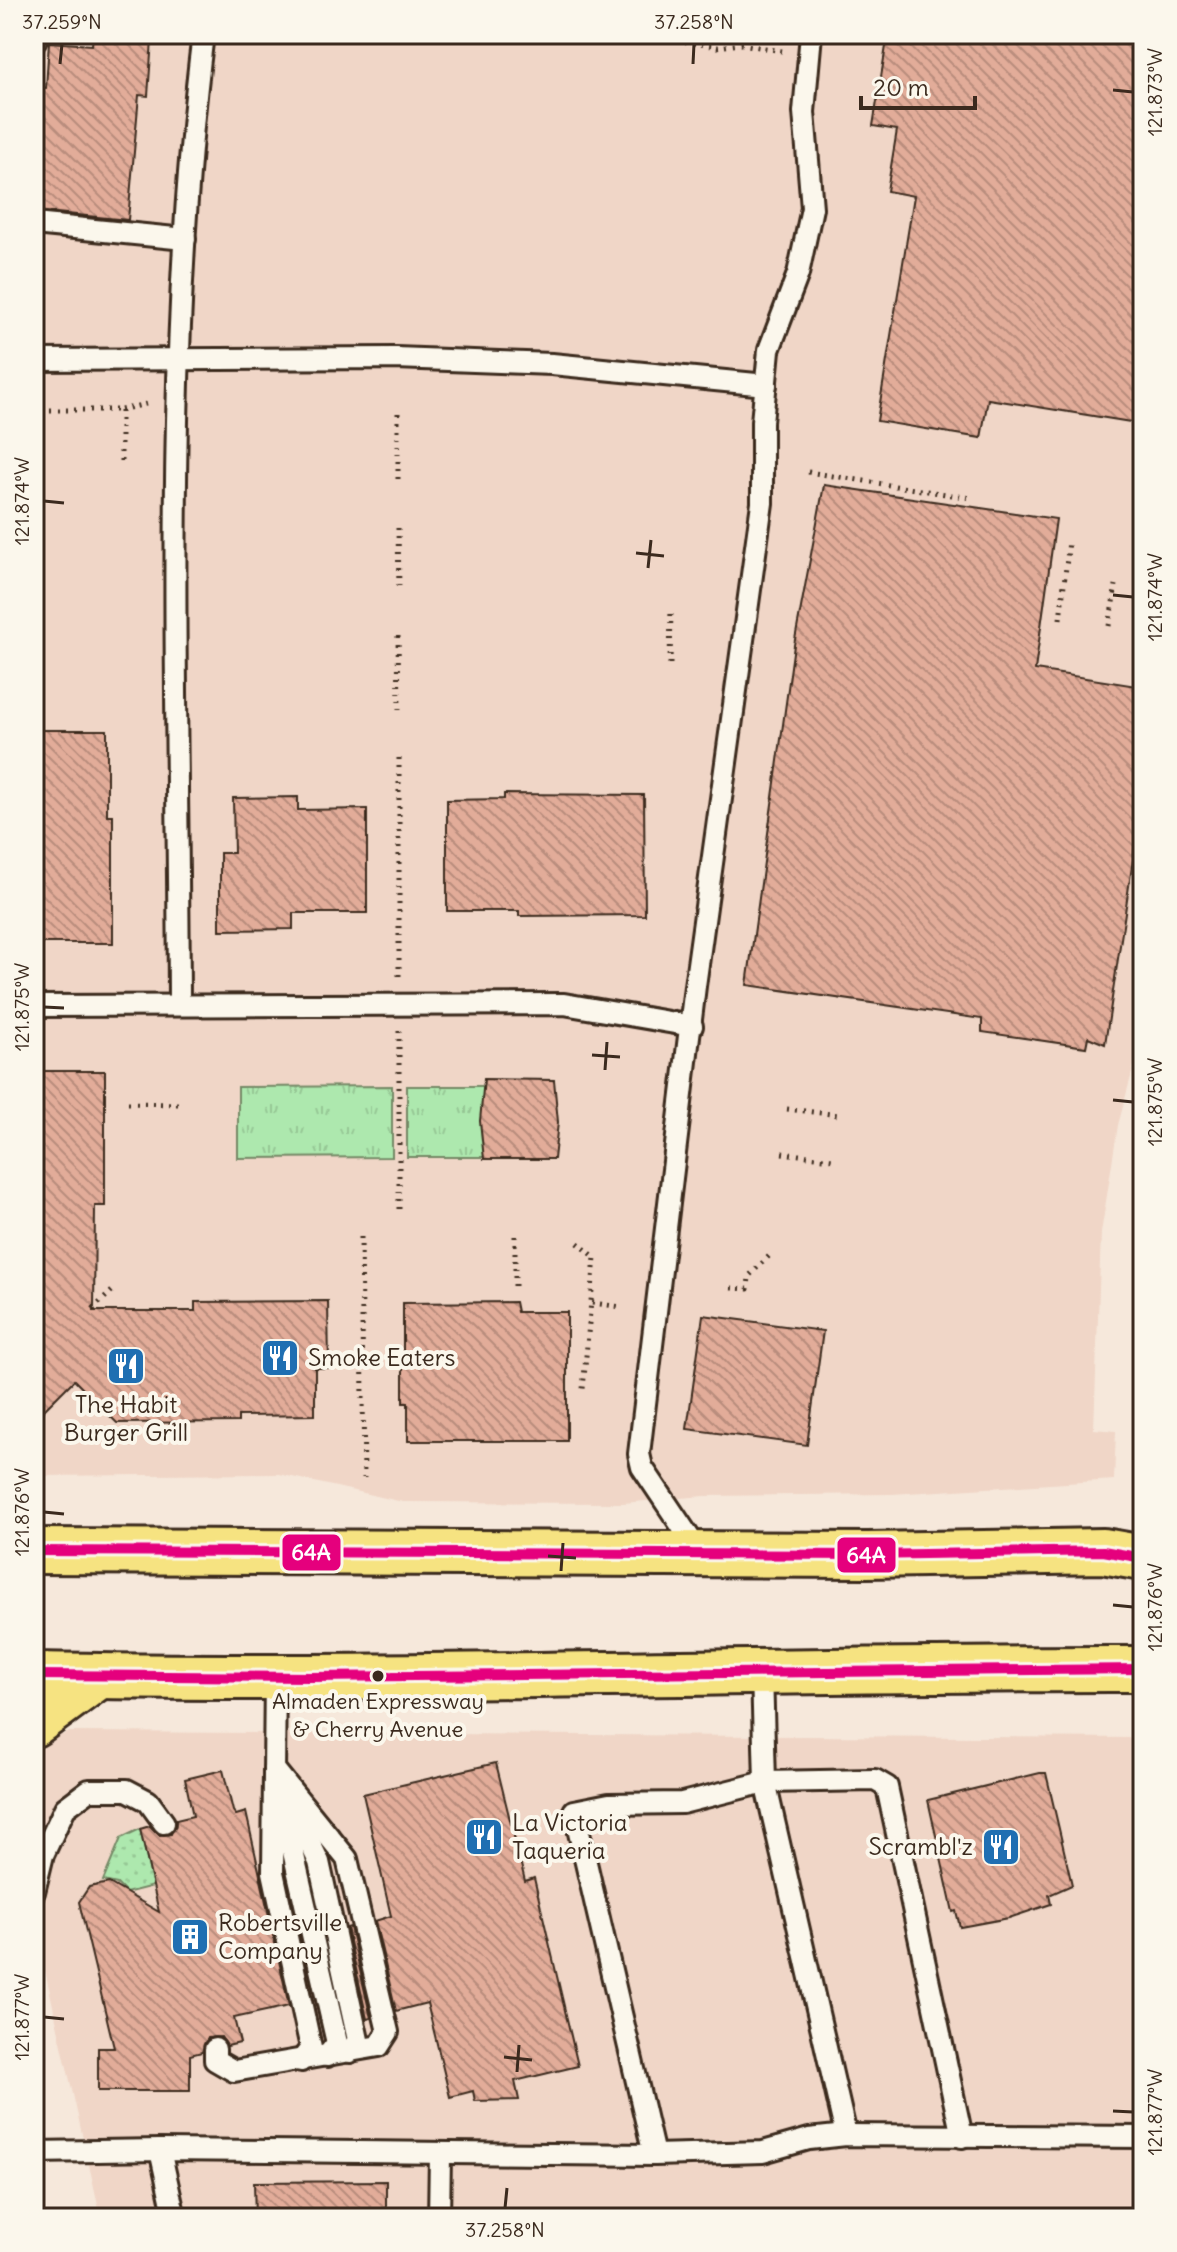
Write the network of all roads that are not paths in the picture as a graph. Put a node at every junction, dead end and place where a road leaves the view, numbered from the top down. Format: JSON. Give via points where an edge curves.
{"nodes":[{"id":1,"x":38,"y":34,"type":"edge"},
{"id":2,"x":203,"y":34,"type":"edge"},
{"id":3,"x":811,"y":34,"type":"edge"},
{"id":4,"x":34,"y":43,"type":"edge"},
{"id":5,"x":34,"y":224,"type":"edge"},
{"id":6,"x":185,"y":239,"type":"junction"},
{"id":7,"x":34,"y":360,"type":"edge"},
{"id":8,"x":179,"y":361,"type":"junction"},
{"id":9,"x":766,"y":385,"type":"junction"},
{"id":10,"x":179,"y":1005,"type":"junction"},
{"id":11,"x":34,"y":1006,"type":"edge"},
{"id":12,"x":692,"y":1026,"type":"junction"},
{"id":13,"x":42,"y":1544,"type":"edge"},
{"id":14,"x":699,"y":1552,"type":"junction"},
{"id":15,"x":1143,"y":1558,"type":"edge"},
{"id":16,"x":1143,"y":1669,"type":"edge"},
{"id":17,"x":762,"y":1672,"type":"junction"},
{"id":18,"x":34,"y":1675,"type":"edge"},
{"id":19,"x":99,"y":1676,"type":"junction"},
{"id":20,"x":275,"y":1676,"type":"junction"},
{"id":21,"x":34,"y":1724,"type":"edge"},
{"id":22,"x":274,"y":1769,"type":"junction"},
{"id":23,"x":765,"y":1782,"type":"junction"},
{"id":24,"x":164,"y":1823,"type":"dead end"},
{"id":25,"x":34,"y":1892,"type":"edge"},
{"id":26,"x":215,"y":2049,"type":"dead end"},
{"id":27,"x":350,"y":2052,"type":"junction"},
{"id":28,"x":327,"y":2056,"type":"junction"},
{"id":29,"x":301,"y":2061,"type":"junction"},
{"id":30,"x":846,"y":2135,"type":"junction"},
{"id":31,"x":962,"y":2137,"type":"junction"},
{"id":32,"x":1143,"y":2137,"type":"edge"},
{"id":33,"x":160,"y":2150,"type":"junction"},
{"id":34,"x":34,"y":2152,"type":"edge"},
{"id":35,"x":440,"y":2155,"type":"junction"},
{"id":36,"x":654,"y":2155,"type":"junction"},
{"id":37,"x":175,"y":2218,"type":"edge"},
{"id":38,"x":439,"y":2218,"type":"edge"}],
"edges":[{"from":1,"to":4,"type":"lane"},
{"from":2,"to":6,"type":"lane"},
{"from":3,"to":9,"type":"lane","via":[[804,112],[812,208],[798,274],[769,350]]},
{"from":5,"to":6,"type":"lane"},
{"from":6,"to":8,"type":"lane"},
{"from":7,"to":8,"type":"lane"},
{"from":8,"to":9,"type":"lane","via":[[396,358],[552,364]]},
{"from":8,"to":10,"type":"lane"},
{"from":9,"to":12,"type":"lane","via":[[762,503]]},
{"from":10,"to":11,"type":"lane"},
{"from":10,"to":12,"type":"lane","via":[[564,1004]]},
{"from":12,"to":14,"type":"lane","via":[[639,1454],[642,1467]]},
{"from":13,"to":14,"type":"main road"},
{"from":14,"to":15,"type":"main road","via":[[1103,1551]]},
{"from":16,"to":17,"type":"main road"},
{"from":17,"to":20,"type":"main road"},
{"from":17,"to":23,"type":"lane"},
{"from":18,"to":19,"type":"main road"},
{"from":19,"to":20,"type":"main road"},
{"from":19,"to":21,"type":"main road"},
{"from":20,"to":22,"type":"lane"},
{"from":22,"to":27,"type":"lane","via":[[319,1862],[358,2040]]},
{"from":22,"to":27,"type":"lane","via":[[347,1859],[388,2032],[379,2046]]},
{"from":22,"to":28,"type":"lane","via":[[337,2043]]},
{"from":22,"to":29,"type":"lane","via":[[273,1872],[311,2048]]},
{"from":23,"to":30,"type":"lane"},
{"from":23,"to":31,"type":"lane","via":[[875,1780],[887,1787]]},
{"from":23,"to":36,"type":"lane","via":[[682,1803],[609,1804],[574,1811]]},
{"from":24,"to":25,"type":"lane","via":[[148,1801],[127,1790],[89,1790],[65,1808],[43,1855]]},
{"from":26,"to":29,"type":"lane","via":[[215,2060],[234,2071]]},
{"from":27,"to":28,"type":"lane"},
{"from":28,"to":29,"type":"lane"},
{"from":30,"to":31,"type":"lane"},
{"from":30,"to":36,"type":"lane","via":[[763,2152]]},
{"from":31,"to":32,"type":"lane"},
{"from":33,"to":34,"type":"lane"},
{"from":33,"to":35,"type":"lane"},
{"from":33,"to":37,"type":"lane"},
{"from":35,"to":36,"type":"lane"},
{"from":35,"to":38,"type":"lane"}]}
